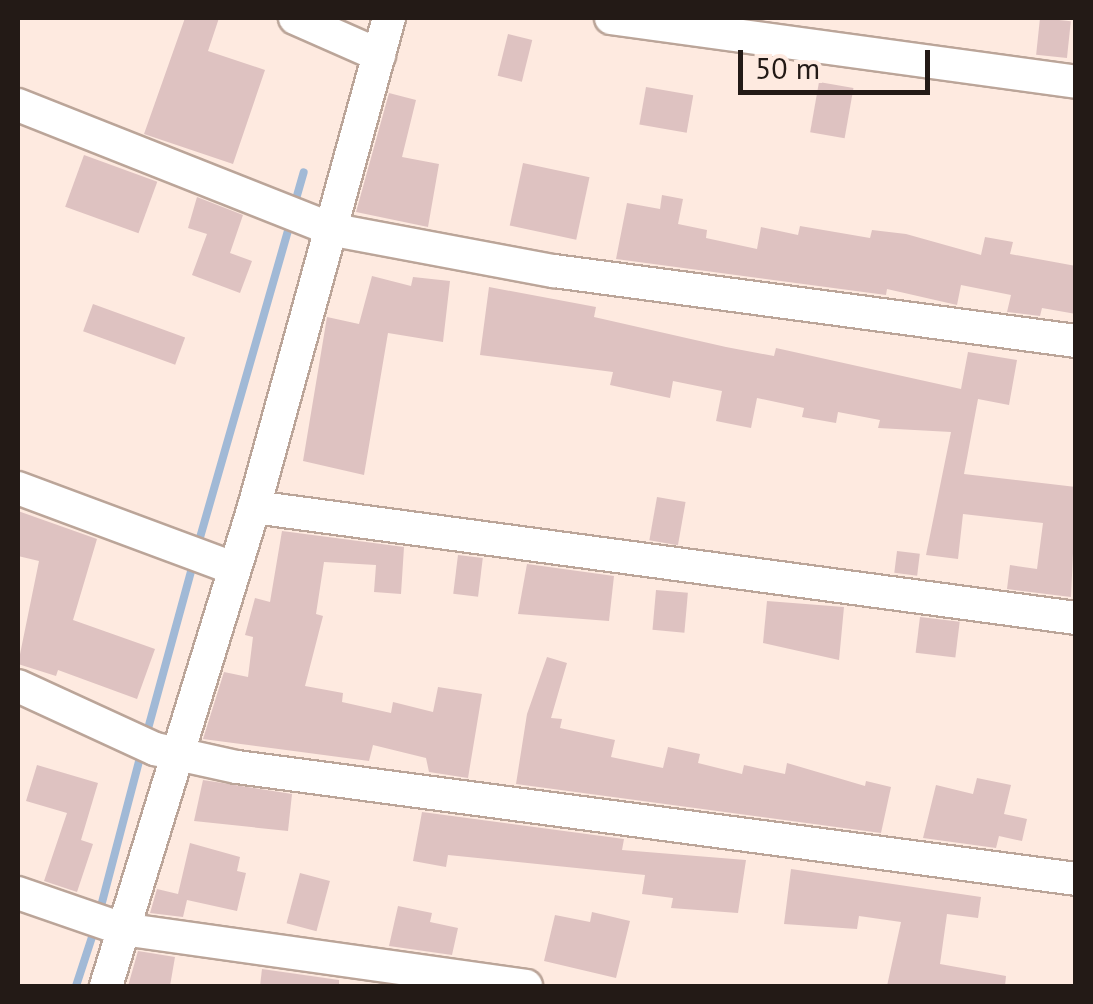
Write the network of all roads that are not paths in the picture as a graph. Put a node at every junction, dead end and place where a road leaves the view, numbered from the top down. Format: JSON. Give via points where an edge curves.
{"nodes":[{"id":1,"x":295,"y":18,"type":"edge"},
{"id":2,"x":389,"y":18,"type":"edge"},
{"id":3,"x":611,"y":18,"type":"edge"},
{"id":4,"x":379,"y":55,"type":"junction"},
{"id":5,"x":1076,"y":82,"type":"edge"},
{"id":6,"x":18,"y":105,"type":"edge"},
{"id":7,"x":309,"y":220,"type":"junction"},
{"id":8,"x":1076,"y":341,"type":"edge"},
{"id":9,"x":18,"y":488,"type":"edge"},
{"id":10,"x":254,"y":507,"type":"junction"},
{"id":11,"x":222,"y":564,"type":"junction"},
{"id":12,"x":1076,"y":618,"type":"edge"},
{"id":13,"x":18,"y":686,"type":"edge"},
{"id":14,"x":154,"y":748,"type":"junction"},
{"id":15,"x":1076,"y":879,"type":"edge"},
{"id":16,"x":18,"y":892,"type":"edge"},
{"id":17,"x":105,"y":924,"type":"junction"},
{"id":18,"x":106,"y":986,"type":"edge"},
{"id":19,"x":526,"y":986,"type":"edge"}],
"edges":[{"from":1,"to":4,"type":"street"},
{"from":2,"to":4,"type":"street"},
{"from":3,"to":5,"type":"street"},
{"from":4,"to":7,"type":"street"},
{"from":6,"to":7,"type":"street"},
{"from":7,"to":8,"type":"street","via":[[554,271]]},
{"from":7,"to":10,"type":"street"},
{"from":9,"to":11,"type":"street"},
{"from":10,"to":11,"type":"street"},
{"from":10,"to":12,"type":"street"},
{"from":11,"to":14,"type":"street"},
{"from":13,"to":14,"type":"street"},
{"from":14,"to":15,"type":"street"},
{"from":14,"to":17,"type":"street"},
{"from":16,"to":17,"type":"street"},
{"from":17,"to":18,"type":"street"},
{"from":17,"to":19,"type":"street"}]}
